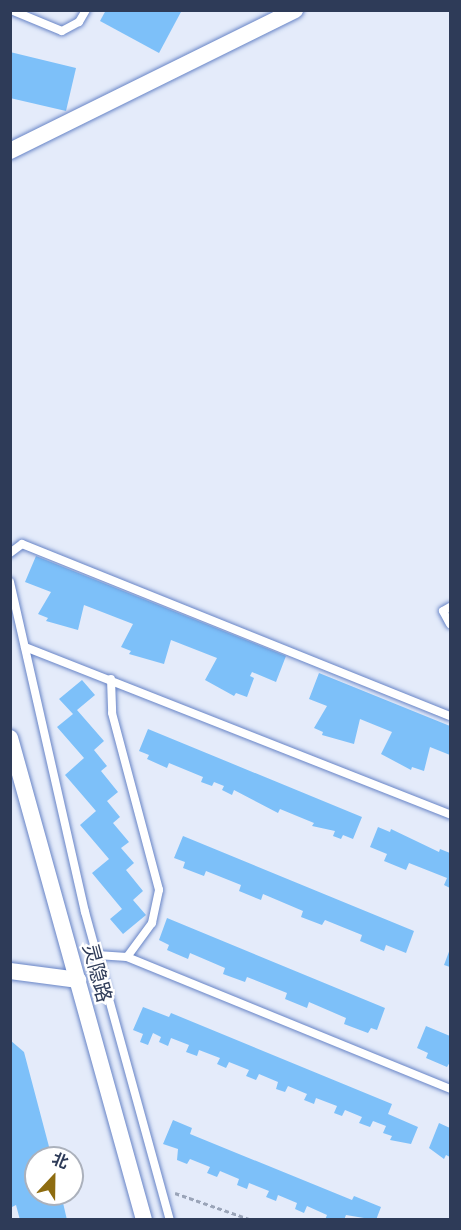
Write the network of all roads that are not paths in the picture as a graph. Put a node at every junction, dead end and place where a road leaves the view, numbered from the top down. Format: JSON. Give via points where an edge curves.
{"nodes":[{"id":1,"x":11,"y":10,"type":"edge"},
{"id":2,"x":86,"y":10,"type":"edge"},
{"id":3,"x":294,"y":10,"type":"edge"},
{"id":4,"x":10,"y":151,"type":"edge"},
{"id":5,"x":10,"y":553,"type":"edge"},
{"id":6,"x":10,"y":582,"type":"edge"},
{"id":7,"x":450,"y":607,"type":"edge"},
{"id":8,"x":450,"y":624,"type":"edge"},
{"id":9,"x":25,"y":648,"type":"junction"},
{"id":10,"x":111,"y":679,"type":"junction"},
{"id":11,"x":450,"y":716,"type":"edge"},
{"id":12,"x":10,"y":738,"type":"edge"},
{"id":13,"x":450,"y":814,"type":"edge"},
{"id":14,"x":97,"y":955,"type":"junction"},
{"id":15,"x":127,"y":957,"type":"junction"},
{"id":16,"x":10,"y":971,"type":"edge"},
{"id":17,"x":78,"y":980,"type":"junction"},
{"id":18,"x":450,"y":1089,"type":"edge"},
{"id":19,"x":144,"y":1220,"type":"edge"},
{"id":20,"x":170,"y":1220,"type":"edge"}],
"edges":[{"from":1,"to":2,"type":"lane","via":[[62,31],[79,22]]},
{"from":3,"to":4,"type":"street"},
{"from":5,"to":11,"type":"lane","via":[[22,544]]},
{"from":6,"to":9,"type":"lane"},
{"from":7,"to":8,"type":"lane","via":[[443,611]]},
{"from":9,"to":10,"type":"lane"},
{"from":9,"to":14,"type":"lane"},
{"from":10,"to":13,"type":"lane"},
{"from":10,"to":15,"type":"lane","via":[[112,713],[159,890],[152,923]]},
{"from":12,"to":17,"type":"street","name":"灵隐路"},
{"from":14,"to":15,"type":"lane"},
{"from":14,"to":20,"type":"lane"},
{"from":15,"to":18,"type":"lane"},
{"from":16,"to":17,"type":"street"},
{"from":17,"to":19,"type":"street","name":"灵隐路"}]}
